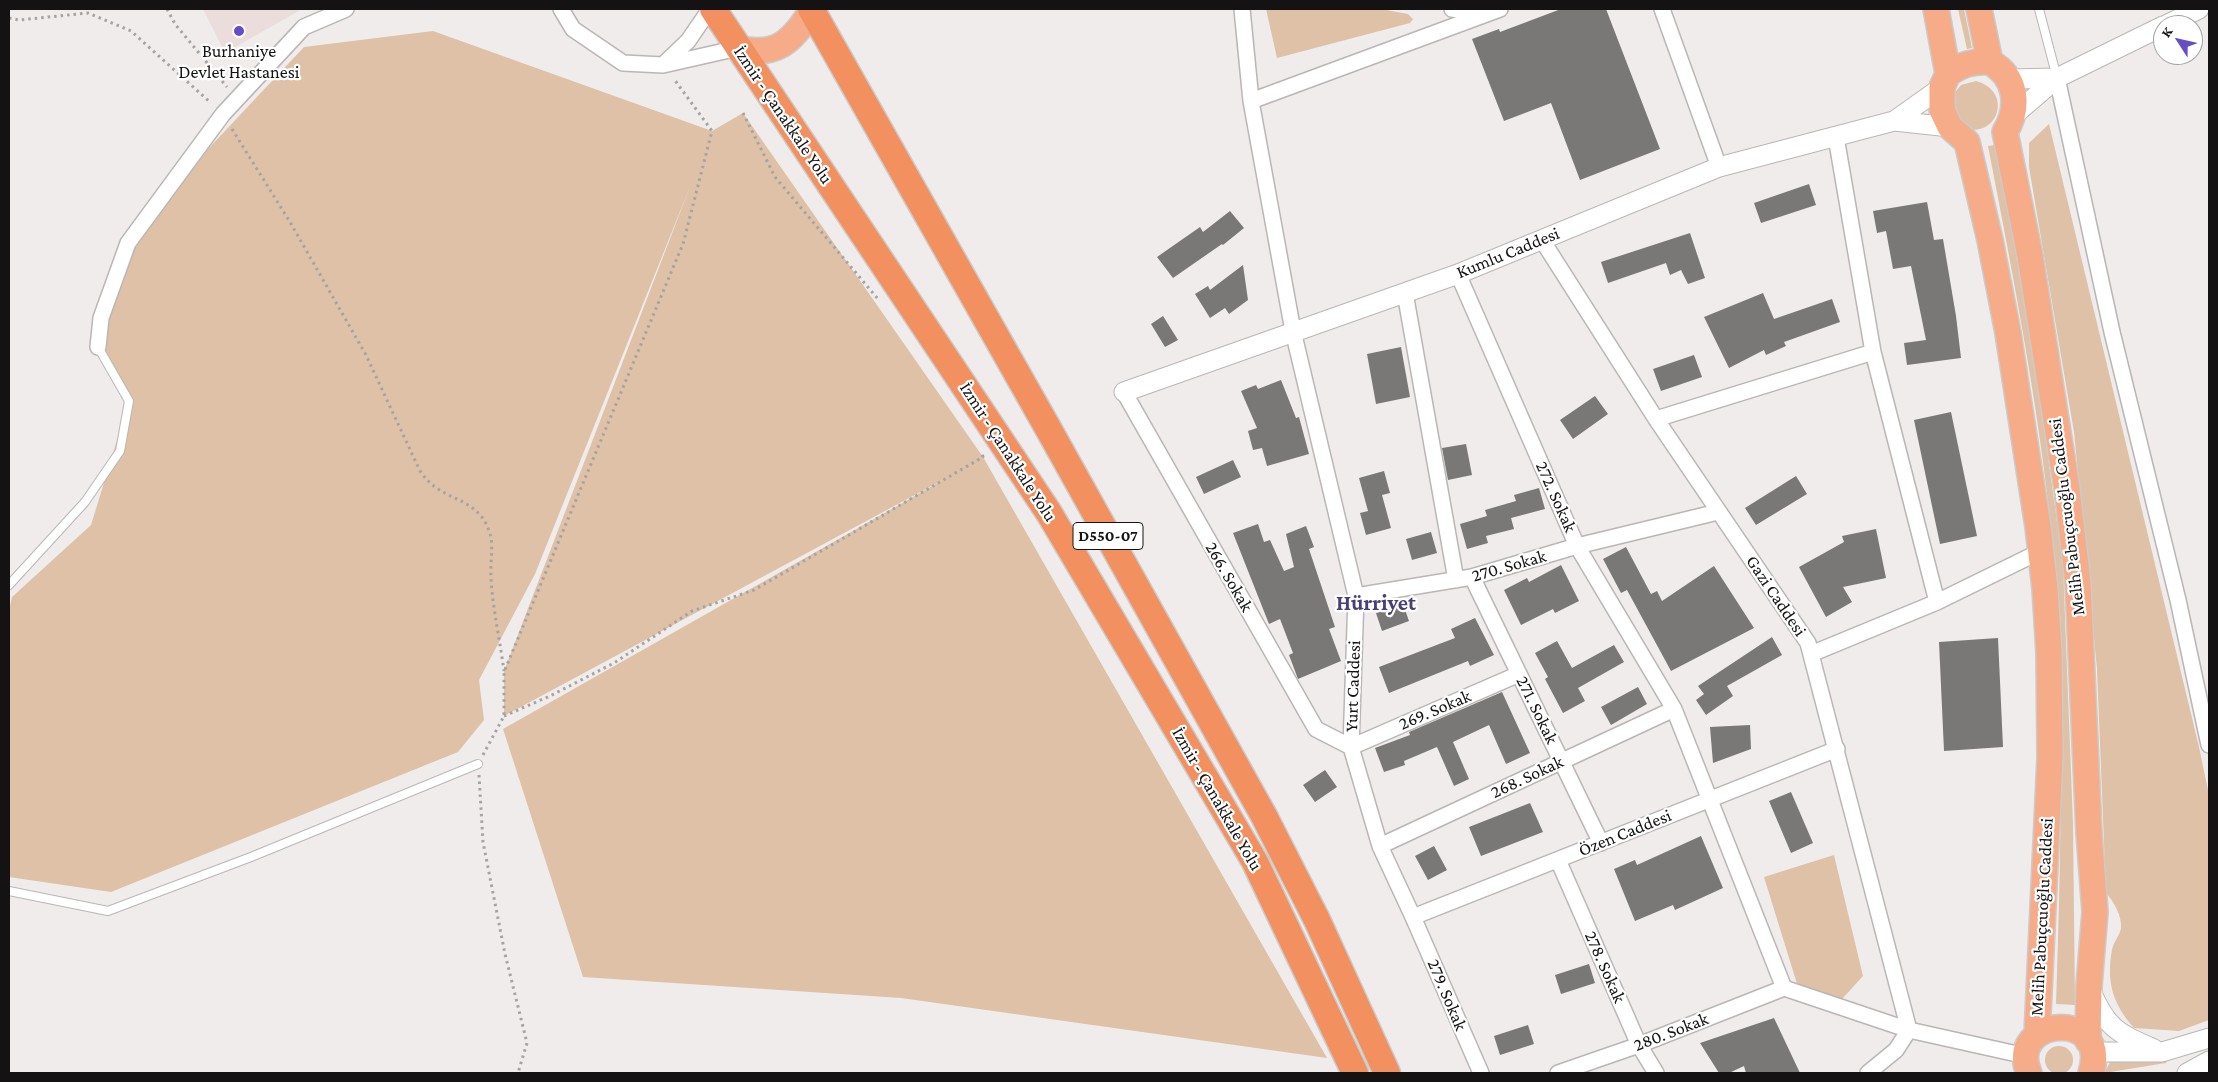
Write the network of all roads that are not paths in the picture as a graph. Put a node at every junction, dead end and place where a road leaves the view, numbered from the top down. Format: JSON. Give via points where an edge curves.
{"nodes":[{"id":1,"x":346,"y":9,"type":"edge"},
{"id":2,"x":561,"y":9,"type":"edge"},
{"id":3,"x":711,"y":9,"type":"edge"},
{"id":4,"x":811,"y":9,"type":"edge"},
{"id":5,"x":1242,"y":9,"type":"edge"},
{"id":6,"x":1452,"y":9,"type":"edge"},
{"id":7,"x":1500,"y":9,"type":"edge"},
{"id":8,"x":1662,"y":9,"type":"edge"},
{"id":9,"x":1936,"y":9,"type":"edge"},
{"id":10,"x":1979,"y":9,"type":"edge"},
{"id":11,"x":2039,"y":9,"type":"edge"},
{"id":12,"x":2199,"y":9,"type":"edge"},
{"id":13,"x":1483,"y":15,"type":"junction"},
{"id":14,"x":2187,"y":15,"type":"edge"},
{"id":15,"x":2153,"y":31,"type":"edge"},
{"id":16,"x":738,"y":48,"type":"junction"},
{"id":17,"x":1990,"y":62,"type":"junction"},
{"id":18,"x":664,"y":65,"type":"junction"},
{"id":19,"x":2057,"y":78,"type":"junction"},
{"id":20,"x":2009,"y":79,"type":"junction"},
{"id":21,"x":1945,"y":81,"type":"junction"},
{"id":22,"x":1251,"y":101,"type":"junction"},
{"id":23,"x":1894,"y":121,"type":"junction"},
{"id":24,"x":2009,"y":123,"type":"junction"},
{"id":25,"x":1958,"y":135,"type":"junction"},
{"id":26,"x":1836,"y":137,"type":"junction"},
{"id":27,"x":1719,"y":167,"type":"junction"},
{"id":28,"x":1542,"y":240,"type":"junction"},
{"id":29,"x":1458,"y":274,"type":"junction"},
{"id":30,"x":1405,"y":293,"type":"junction"},
{"id":31,"x":1293,"y":331,"type":"junction"},
{"id":32,"x":98,"y":347,"type":"joint"},
{"id":33,"x":1873,"y":352,"type":"junction"},
{"id":34,"x":1124,"y":392,"type":"joint"},
{"id":35,"x":1656,"y":419,"type":"junction"},
{"id":36,"x":1718,"y":512,"type":"junction"},
{"id":37,"x":1577,"y":546,"type":"junction"},
{"id":38,"x":2041,"y":551,"type":"junction"},
{"id":39,"x":1472,"y":577,"type":"junction"},
{"id":40,"x":1456,"y":580,"type":"junction"},
{"id":41,"x":9,"y":585,"type":"edge"},
{"id":42,"x":1356,"y":596,"type":"junction"},
{"id":43,"x":1937,"y":602,"type":"junction"},
{"id":44,"x":1811,"y":654,"type":"junction"},
{"id":45,"x":1519,"y":674,"type":"junction"},
{"id":46,"x":1674,"y":709,"type":"junction"},
{"id":47,"x":2209,"y":745,"type":"edge"},
{"id":48,"x":1351,"y":746,"type":"junction"},
{"id":49,"x":1837,"y":749,"type":"junction"},
{"id":50,"x":1562,"y":761,"type":"junction"},
{"id":51,"x":478,"y":764,"type":"road end"},
{"id":52,"x":1710,"y":800,"type":"junction"},
{"id":53,"x":1601,"y":842,"type":"junction"},
{"id":54,"x":1380,"y":846,"type":"junction"},
{"id":55,"x":1558,"y":860,"type":"junction"},
{"id":56,"x":9,"y":891,"type":"edge"},
{"id":57,"x":1413,"y":917,"type":"junction"},
{"id":58,"x":2089,"y":986,"type":"junction"},
{"id":59,"x":1784,"y":988,"type":"junction"},
{"id":60,"x":1909,"y":1030,"type":"junction"},
{"id":61,"x":2209,"y":1038,"type":"edge"},
{"id":62,"x":1639,"y":1044,"type":"junction"},
{"id":63,"x":2162,"y":1052,"type":"junction"},
{"id":64,"x":2030,"y":1055,"type":"edge"},
{"id":65,"x":2090,"y":1056,"type":"edge"},
{"id":66,"x":2209,"y":1061,"type":"edge"},
{"id":67,"x":1355,"y":1073,"type":"edge"},
{"id":68,"x":1387,"y":1073,"type":"edge"},
{"id":69,"x":1480,"y":1073,"type":"edge"},
{"id":70,"x":1558,"y":1073,"type":"edge"},
{"id":71,"x":1656,"y":1073,"type":"edge"},
{"id":72,"x":1868,"y":1073,"type":"edge"},
{"id":73,"x":2187,"y":1073,"type":"edge"}],
"edges":[{"from":1,"to":32,"type":"street","via":[[304,27],[223,114],[128,243],[101,318]]},
{"from":2,"to":18,"type":"street","via":[[573,29],[623,63]]},
{"from":3,"to":16,"type":"highway","name":"İzmir - Çanakkale Yolu","number":"D550-07"},
{"from":3,"to":18,"type":"street","via":[[688,42]]},
{"from":4,"to":16,"type":"main road","via":[[791,40],[781,46],[758,52]]},
{"from":4,"to":68,"type":"highway","name":"İzmir - Çanakkale Yolu","number":"D550-07","via":[[1264,816],[1317,920]]},
{"from":5,"to":22,"type":"street","name":"Yurt Caddesi"},
{"from":6,"to":13,"type":"street"},
{"from":7,"to":13,"type":"street"},
{"from":8,"to":27,"type":"street"},
{"from":9,"to":21,"type":"main road","name":"Melih Pabuçcuoğlu Caddesi"},
{"from":10,"to":17,"type":"main road"},
{"from":11,"to":19,"type":"lane"},
{"from":12,"to":14,"type":"street"},
{"from":13,"to":22,"type":"street"},
{"from":15,"to":19,"type":"street"},
{"from":16,"to":18,"type":"street"},
{"from":16,"to":67,"type":"highway","name":"İzmir - Çanakkale Yolu","number":"D550-07","via":[[1049,513],[1255,862]]},
{"from":17,"to":20,"type":"main road"},
{"from":17,"to":21,"type":"main road","via":[[1962,65]]},
{"from":19,"to":20,"type":"street"},
{"from":19,"to":24,"type":"street"},
{"from":19,"to":47,"type":"street","via":[[2112,332],[2178,600]]},
{"from":20,"to":24,"type":"main road","name":"Melih Pabuçcuoğlu Caddesi","via":[[2015,99]]},
{"from":21,"to":23,"type":"street"},
{"from":21,"to":25,"type":"main road","name":"Melih Pabuçcuoğlu Caddesi","via":[[1942,110]]},
{"from":22,"to":31,"type":"street","name":"Yurt Caddesi"},
{"from":23,"to":25,"type":"street"},
{"from":23,"to":26,"type":"street","name":"Kumlu Caddesi"},
{"from":24,"to":25,"type":"main road","via":[[1983,142]]},
{"from":24,"to":58,"type":"main road","name":"Melih Pabuçcuoğlu Caddesi","via":[[2078,583],[2095,912]]},
{"from":25,"to":38,"type":"main road","name":"Melih Pabuçcuoğlu Caddesi","via":[[1990,240],[2008,333]]},
{"from":26,"to":27,"type":"street","name":"Kumlu Caddesi"},
{"from":26,"to":33,"type":"street"},
{"from":27,"to":28,"type":"street","name":"Kumlu Caddesi"},
{"from":28,"to":29,"type":"street","name":"Kumlu Caddesi"},
{"from":28,"to":35,"type":"street","name":"Gazi Caddesi"},
{"from":29,"to":30,"type":"street","name":"Kumlu Caddesi"},
{"from":29,"to":37,"type":"street","name":"272. Sokak"},
{"from":30,"to":31,"type":"street","name":"Kumlu Caddesi"},
{"from":30,"to":40,"type":"street"},
{"from":31,"to":34,"type":"street","name":"Kumlu Caddesi"},
{"from":31,"to":42,"type":"street","name":"Yurt Caddesi"},
{"from":32,"to":41,"type":"lane","via":[[129,401],[120,451],[85,502]]},
{"from":33,"to":35,"type":"street"},
{"from":33,"to":43,"type":"street"},
{"from":34,"to":48,"type":"street","name":"266. Sokak","via":[[1316,729]]},
{"from":35,"to":36,"type":"street","name":"Gazi Caddesi"},
{"from":36,"to":37,"type":"street","name":"270. Sokak"},
{"from":36,"to":44,"type":"street","name":"Gazi Caddesi","via":[[1808,643]]},
{"from":37,"to":39,"type":"street","name":"270. Sokak"},
{"from":37,"to":46,"type":"street","name":"272. Sokak"},
{"from":38,"to":43,"type":"street"},
{"from":38,"to":64,"type":"main road","name":"Melih Pabuçcuoğlu Caddesi","via":[[2049,653],[2050,758]]},
{"from":39,"to":40,"type":"street","name":"270. Sokak"},
{"from":39,"to":45,"type":"street","name":"271. Sokak"},
{"from":40,"to":42,"type":"street","name":"270. Sokak"},
{"from":42,"to":48,"type":"street","name":"Yurt Caddesi"},
{"from":43,"to":44,"type":"street"},
{"from":44,"to":49,"type":"street","name":"Gazi Caddesi"},
{"from":45,"to":48,"type":"street","name":"269. Sokak"},
{"from":45,"to":50,"type":"street","name":"271. Sokak"},
{"from":46,"to":50,"type":"street","name":"268. Sokak"},
{"from":46,"to":52,"type":"street","name":"272. Sokak"},
{"from":48,"to":54,"type":"street","name":"Yurt Caddesi"},
{"from":49,"to":52,"type":"street","name":"Özen Caddesi"},
{"from":49,"to":60,"type":"street","name":"Gazi Caddesi"},
{"from":50,"to":53,"type":"street","name":"271. Sokak"},
{"from":50,"to":54,"type":"street","name":"268. Sokak"},
{"from":51,"to":56,"type":"lane","via":[[251,857],[108,911]]},
{"from":52,"to":53,"type":"street","name":"Özen Caddesi"},
{"from":52,"to":59,"type":"street","name":"272. Sokak"},
{"from":53,"to":55,"type":"street","name":"Özen Caddesi"},
{"from":54,"to":57,"type":"street","name":"Yurt Caddesi"},
{"from":55,"to":57,"type":"street","name":"Özen Caddesi"},
{"from":55,"to":62,"type":"street","name":"278. Sokak"},
{"from":57,"to":69,"type":"street","name":"279. Sokak"},
{"from":58,"to":63,"type":"street","via":[[2101,1015],[2120,1033]]},
{"from":58,"to":65,"type":"main road","name":"Melih Pabuçcuoğlu Caddesi"},
{"from":59,"to":60,"type":"street"},
{"from":59,"to":62,"type":"street","name":"280. Sokak"},
{"from":60,"to":64,"type":"street"},
{"from":60,"to":72,"type":"street","via":[[1896,1050]]},
{"from":61,"to":63,"type":"street"},
{"from":62,"to":70,"type":"street","name":"280. Sokak"},
{"from":62,"to":71,"type":"street","name":"278. Sokak"},
{"from":63,"to":65,"type":"street"},
{"from":64,"to":65,"type":"main road","via":[[2046,1029],[2058,1026],[2075,1030]]},
{"from":66,"to":73,"type":"street"}]}
